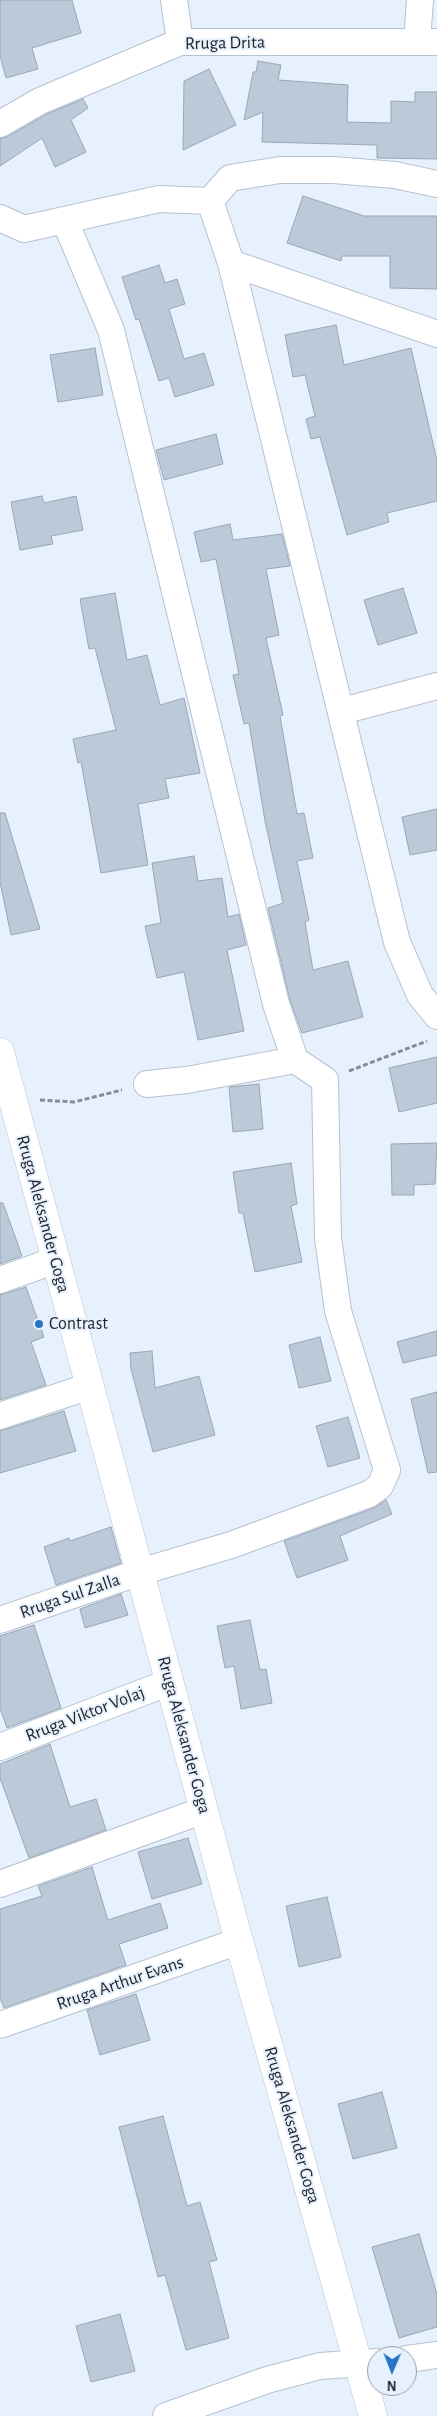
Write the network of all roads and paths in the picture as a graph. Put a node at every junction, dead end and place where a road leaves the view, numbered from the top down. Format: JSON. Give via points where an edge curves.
{"nodes":[{"id":1,"x":174,"y":0,"type":"edge"},
{"id":2,"x":420,"y":0,"type":"edge"},
{"id":3,"x":180,"y":42,"type":"junction"},
{"id":4,"x":427,"y":42,"type":"edge"},
{"id":5,"x":0,"y":124,"type":"edge"},
{"id":6,"x":437,"y":184,"type":"edge"},
{"id":7,"x":210,"y":201,"type":"junction"},
{"id":8,"x":0,"y":218,"type":"edge"},
{"id":9,"x":65,"y":220,"type":"junction"},
{"id":10,"x":231,"y":263,"type":"junction"},
{"id":11,"x":437,"y":334,"type":"edge"},
{"id":12,"x":437,"y":686,"type":"edge"},
{"id":13,"x":342,"y":712,"type":"junction"},
{"id":14,"x":437,"y":1016,"type":"edge"},
{"id":15,"x":428,"y":1040,"type":"dead end"},
{"id":16,"x":0,"y":1052,"type":"edge"},
{"id":17,"x":295,"y":1060,"type":"junction"},
{"id":18,"x":325,"y":1080,"type":"junction"},
{"id":19,"x":147,"y":1084,"type":"joint"},
{"id":20,"x":6,"y":1100,"type":"edge"},
{"id":21,"x":56,"y":1260,"type":"junction"},
{"id":22,"x":0,"y":1280,"type":"edge"},
{"id":23,"x":90,"y":1386,"type":"junction"},
{"id":24,"x":0,"y":1416,"type":"edge"},
{"id":25,"x":140,"y":1572,"type":"junction"},
{"id":26,"x":0,"y":1620,"type":"edge"},
{"id":27,"x":170,"y":1682,"type":"junction"},
{"id":28,"x":0,"y":1746,"type":"edge"},
{"id":29,"x":204,"y":1810,"type":"junction"},
{"id":30,"x":0,"y":1884,"type":"edge"},
{"id":31,"x":239,"y":1941,"type":"junction"},
{"id":32,"x":0,"y":2025,"type":"edge"},
{"id":33,"x":437,"y":2355,"type":"edge"},
{"id":34,"x":417,"y":2357,"type":"edge"},
{"id":35,"x":367,"y":2361,"type":"edge"},
{"id":36,"x":367,"y":2364,"type":"edge"},
{"id":37,"x":371,"y":2396,"type":"edge"},
{"id":38,"x":166,"y":2416,"type":"edge"},
{"id":39,"x":373,"y":2416,"type":"edge"}],
"edges":[{"from":1,"to":3,"type":"street"},
{"from":2,"to":4,"type":"street"},
{"from":3,"to":4,"type":"street","name":"Rruga Drita"},
{"from":3,"to":5,"type":"street","name":"Rruga Drita","via":[[40,101]]},
{"from":6,"to":7,"type":"street","via":[[395,175],[280,170],[230,178]]},
{"from":7,"to":9,"type":"street","via":[[159,198]]},
{"from":7,"to":10,"type":"street"},
{"from":8,"to":9,"type":"street","via":[[24,229]]},
{"from":9,"to":17,"type":"street","via":[[111,330],[276,1004]]},
{"from":10,"to":11,"type":"street"},
{"from":10,"to":13,"type":"street"},
{"from":12,"to":13,"type":"street"},
{"from":13,"to":14,"type":"street","via":[[397,942],[420,995]]},
{"from":15,"to":18,"type":"path"},
{"from":16,"to":20,"type":"main road","name":"Rruga Aleksander Goga"},
{"from":17,"to":18,"type":"street"},
{"from":17,"to":19,"type":"street"},
{"from":18,"to":25,"type":"street","name":"Rruga Sul Zalla","via":[[328,1238],[338,1311],[387,1470],[384,1478],[380,1486],[369,1494],[231,1545]]},
{"from":19,"to":20,"type":"path","via":[[74,1102]]},
{"from":20,"to":21,"type":"main road","name":"Rruga Aleksander Goga"},
{"from":21,"to":22,"type":"street"},
{"from":21,"to":23,"type":"main road","name":"Rruga Aleksander Goga"},
{"from":23,"to":24,"type":"street"},
{"from":23,"to":25,"type":"main road","name":"Rruga Aleksander Goga"},
{"from":25,"to":26,"type":"street","name":"Rruga Sul Zalla"},
{"from":25,"to":27,"type":"main road","name":"Rruga Aleksander Goga"},
{"from":27,"to":28,"type":"street","name":"Rruga Viktor Volaj"},
{"from":27,"to":29,"type":"main road","name":"Rruga Aleksander Goga"},
{"from":29,"to":30,"type":"street"},
{"from":29,"to":31,"type":"main road","name":"Rruga Aleksander Goga"},
{"from":31,"to":32,"type":"street","name":"Rruga Arthur Evans"},
{"from":31,"to":35,"type":"main road","name":"Rruga Aleksander Goga"},
{"from":33,"to":34,"type":"street"},
{"from":36,"to":38,"type":"street","via":[[320,2366]]},
{"from":37,"to":39,"type":"main road","name":"Rruga Aleksander Goga"}]}
